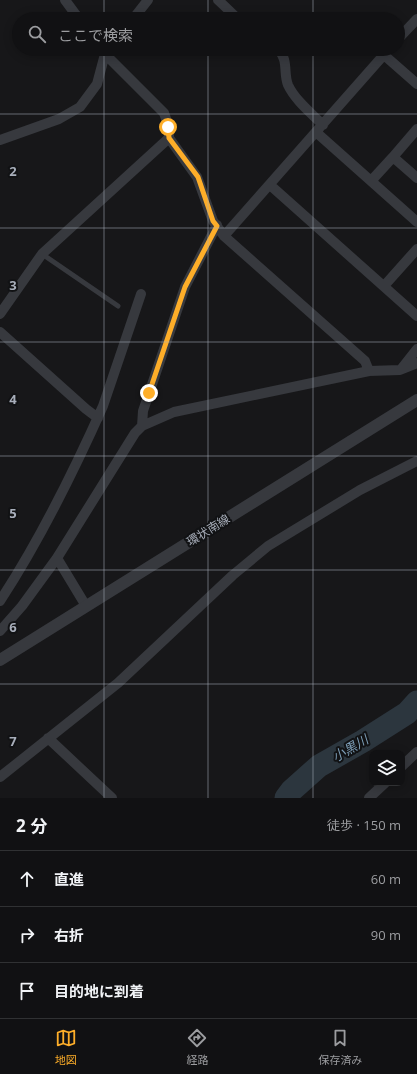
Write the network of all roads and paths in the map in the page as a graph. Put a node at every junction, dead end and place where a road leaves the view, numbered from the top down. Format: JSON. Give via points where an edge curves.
{"nodes":[{"id":1,"x":65,"y":0,"type":"edge"},
{"id":2,"x":148,"y":0,"type":"edge"},
{"id":3,"x":218,"y":0,"type":"edge"},
{"id":4,"x":74,"y":12,"type":"edge"},
{"id":5,"x":139,"y":12,"type":"edge"},
{"id":6,"x":231,"y":12,"type":"edge"},
{"id":7,"x":417,"y":19,"type":"edge"},
{"id":8,"x":405,"y":32,"type":"edge"},
{"id":9,"x":104,"y":56,"type":"edge"},
{"id":10,"x":110,"y":56,"type":"edge"},
{"id":11,"x":283,"y":56,"type":"edge"},
{"id":12,"x":383,"y":56,"type":"edge"},
{"id":13,"x":390,"y":56,"type":"edge"},
{"id":14,"x":417,"y":84,"type":"edge"},
{"id":15,"x":417,"y":128,"type":"edge"},
{"id":16,"x":320,"y":129,"type":"junction"},
{"id":17,"x":169,"y":138,"type":"junction"},
{"id":18,"x":0,"y":140,"type":"edge"},
{"id":19,"x":393,"y":156,"type":"junction"},
{"id":20,"x":417,"y":178,"type":"edge"},
{"id":21,"x":371,"y":181,"type":"junction"},
{"id":22,"x":270,"y":185,"type":"junction"},
{"id":23,"x":417,"y":222,"type":"edge"},
{"id":24,"x":217,"y":226,"type":"junction"},
{"id":25,"x":224,"y":236,"type":"junction"},
{"id":26,"x":417,"y":249,"type":"edge"},
{"id":27,"x":42,"y":254,"type":"junction"},
{"id":28,"x":384,"y":286,"type":"junction"},
{"id":29,"x":141,"y":294,"type":"dead end"},
{"id":30,"x":118,"y":306,"type":"dead end"},
{"id":31,"x":0,"y":314,"type":"edge"},
{"id":32,"x":417,"y":316,"type":"edge"},
{"id":33,"x":0,"y":332,"type":"edge"},
{"id":34,"x":417,"y":349,"type":"edge"},
{"id":35,"x":417,"y":363,"type":"edge"},
{"id":36,"x":400,"y":370,"type":"junction"},
{"id":37,"x":369,"y":371,"type":"junction"},
{"id":38,"x":417,"y":400,"type":"edge"},
{"id":39,"x":98,"y":418,"type":"junction"},
{"id":40,"x":142,"y":426,"type":"junction"},
{"id":41,"x":417,"y":461,"type":"edge"},
{"id":42,"x":57,"y":558,"type":"junction"},
{"id":43,"x":0,"y":601,"type":"edge"},
{"id":44,"x":86,"y":606,"type":"junction"},
{"id":45,"x":0,"y":631,"type":"edge"},
{"id":46,"x":0,"y":660,"type":"edge"},
{"id":47,"x":48,"y":738,"type":"junction"},
{"id":48,"x":417,"y":752,"type":"edge"},
{"id":49,"x":405,"y":763,"type":"edge"},
{"id":50,"x":0,"y":777,"type":"edge"},
{"id":51,"x":382,"y":786,"type":"edge"},
{"id":52,"x":112,"y":798,"type":"edge"},
{"id":53,"x":369,"y":798,"type":"edge"}],
"edges":[{"from":1,"to":4,"type":"street"},
{"from":2,"to":5,"type":"street"},
{"from":3,"to":6,"type":"street"},
{"from":7,"to":8,"type":"street"},
{"from":9,"to":18,"type":"street","via":[[98,84],[80,107],[59,119]]},
{"from":10,"to":17,"type":"street","via":[[164,114]]},
{"from":11,"to":16,"type":"street","via":[[287,82],[293,94]]},
{"from":12,"to":16,"type":"street"},
{"from":13,"to":14,"type":"street"},
{"from":15,"to":19,"type":"street"},
{"from":16,"to":21,"type":"street"},
{"from":16,"to":22,"type":"street"},
{"from":17,"to":24,"type":"street","via":[[198,177]]},
{"from":17,"to":27,"type":"street"},
{"from":19,"to":20,"type":"street"},
{"from":19,"to":21,"type":"street"},
{"from":21,"to":23,"type":"street"},
{"from":22,"to":25,"type":"street"},
{"from":22,"to":28,"type":"street"},
{"from":24,"to":25,"type":"street"},
{"from":24,"to":40,"type":"street","via":[[185,287],[143,412]]},
{"from":25,"to":37,"type":"street","via":[[365,361]]},
{"from":26,"to":28,"type":"street"},
{"from":27,"to":30,"type":"lane"},
{"from":27,"to":31,"type":"street"},
{"from":28,"to":32,"type":"street"},
{"from":29,"to":39,"type":"street"},
{"from":33,"to":39,"type":"street"},
{"from":34,"to":36,"type":"street"},
{"from":35,"to":36,"type":"street"},
{"from":36,"to":37,"type":"street"},
{"from":37,"to":40,"type":"street","via":[[174,412]]},
{"from":38,"to":44,"type":"street","name":"環状南線"},
{"from":39,"to":43,"type":"street","via":[[19,572]]},
{"from":40,"to":42,"type":"street","via":[[135,433]]},
{"from":41,"to":47,"type":"street","via":[[360,490],[268,546],[233,575],[118,683]]},
{"from":42,"to":44,"type":"street"},
{"from":42,"to":45,"type":"street"},
{"from":44,"to":46,"type":"street","name":"環状南線"},
{"from":47,"to":50,"type":"street"},
{"from":47,"to":52,"type":"street"},
{"from":48,"to":49,"type":"street"},
{"from":51,"to":53,"type":"street"}]}
